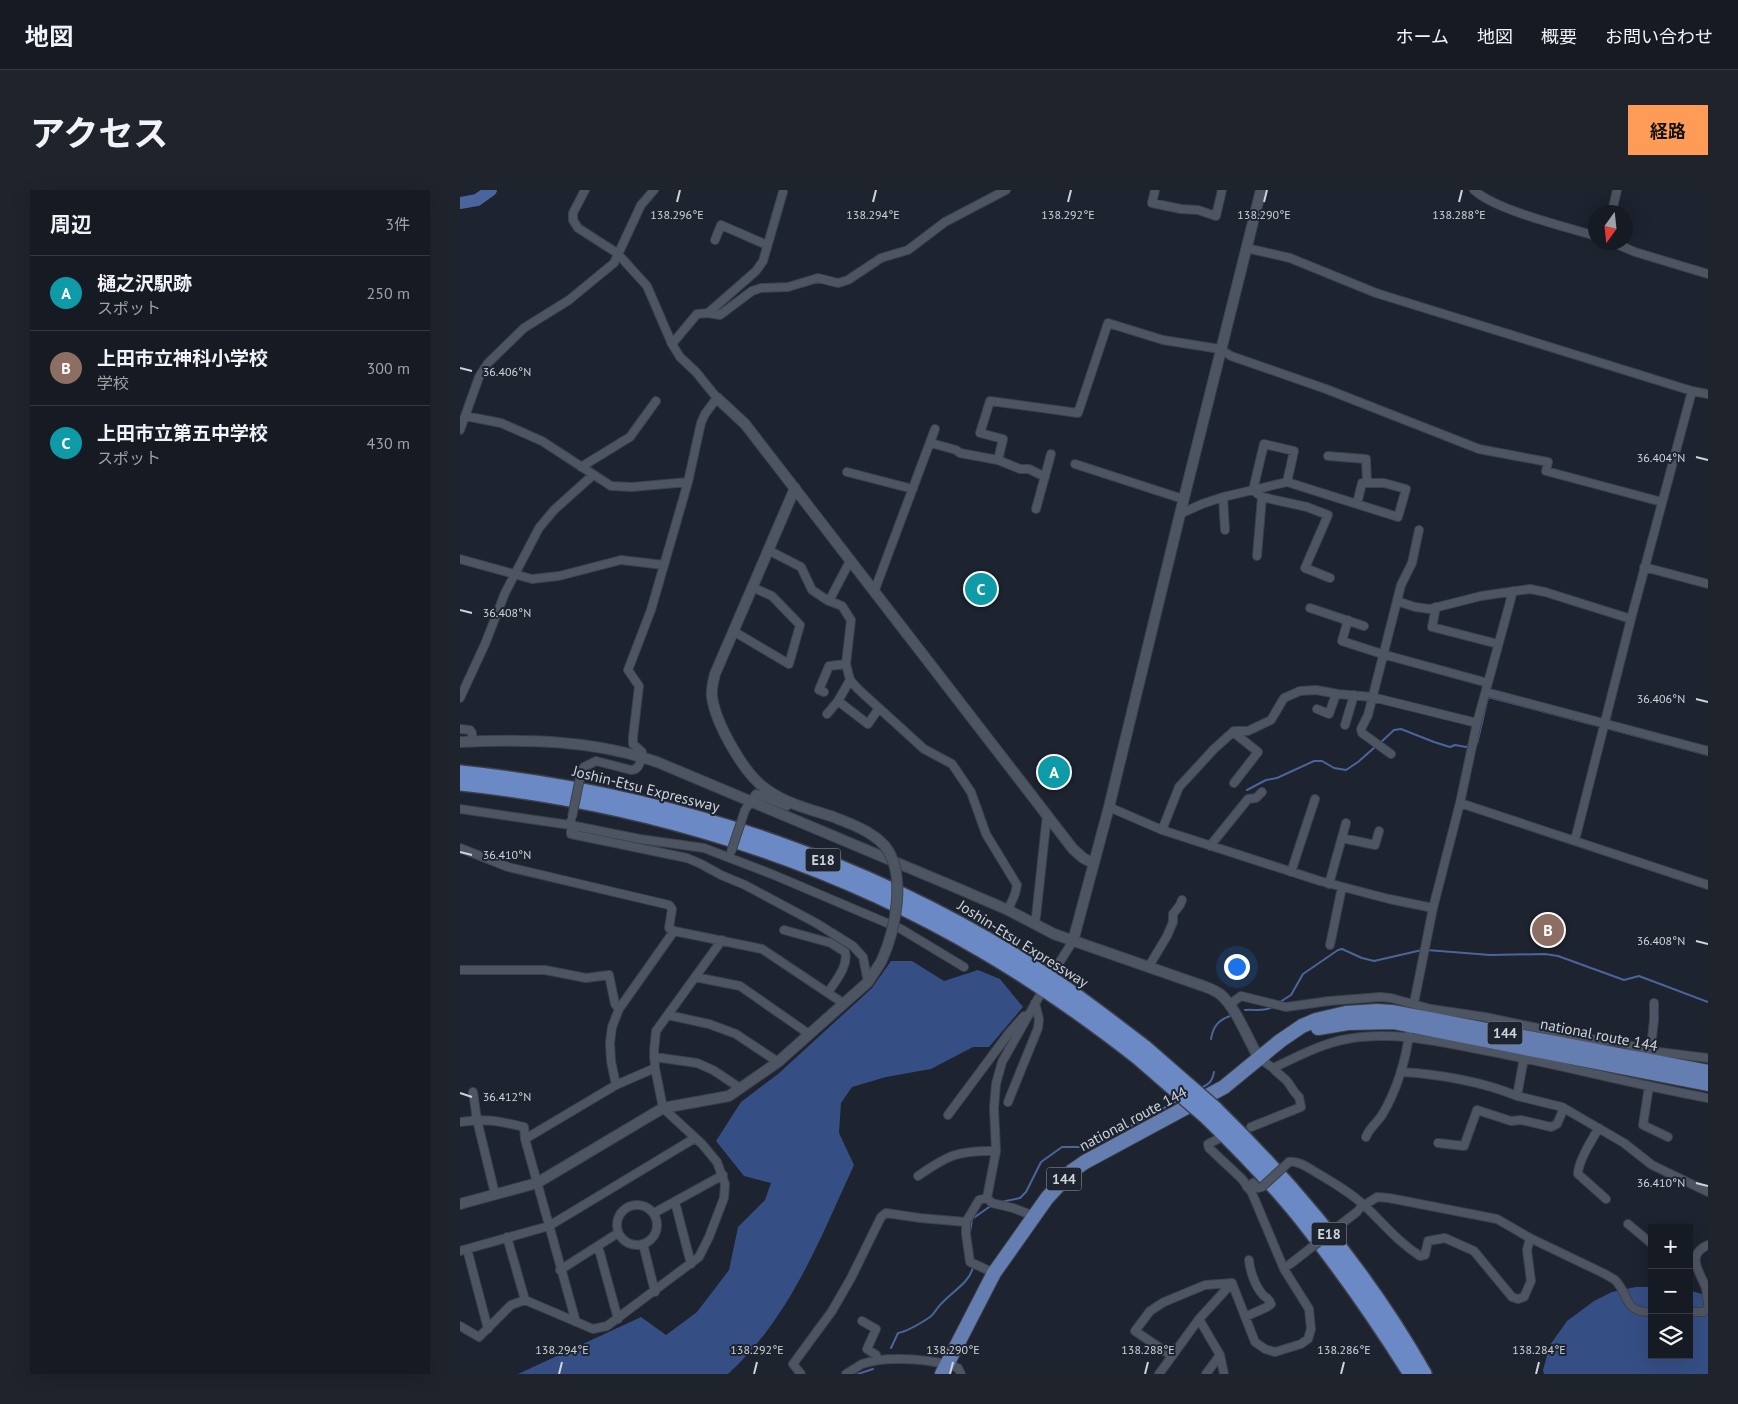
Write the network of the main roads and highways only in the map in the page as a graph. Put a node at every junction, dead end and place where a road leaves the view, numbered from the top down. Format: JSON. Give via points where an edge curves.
{"nodes":[{"id":1,"x":460,"y":773,"type":"edge"},
{"id":2,"x":460,"y":783,"type":"edge"},
{"id":3,"x":1142,"y":1052,"type":"junction"},
{"id":4,"x":1259,"y":1058,"type":"junction"},
{"id":5,"x":1708,"y":1072,"type":"edge"},
{"id":6,"x":1708,"y":1084,"type":"edge"},
{"id":7,"x":1211,"y":1113,"type":"junction"},
{"id":8,"x":1307,"y":1225,"type":"junction"},
{"id":9,"x":1344,"y":1252,"type":"junction"},
{"id":10,"x":944,"y":1369,"type":"edge"},
{"id":11,"x":1403,"y":1374,"type":"edge"},
{"id":12,"x":1411,"y":1374,"type":"edge"},
{"id":13,"x":1424,"y":1374,"type":"edge"},
{"id":14,"x":1436,"y":1374,"type":"edge"}],
"edges":[{"from":1,"to":3,"type":"highway","name":"Joshin-Etsu Expressway","number":"E18","via":[[566,787],[654,806],[740,830],[820,859],[903,895],[986,940],[1065,989]]},
{"from":2,"to":3,"type":"highway","name":"Joshin-Etsu Expressway","number":"E18","via":[[564,798],[650,816],[736,840],[817,870],[902,907],[982,950]]},
{"from":3,"to":7,"type":"highway","name":"Joshin-Etsu Expressway","number":"E18","bridge":true},
{"from":4,"to":5,"type":"highway","name":"national route 144","number":"144","via":[[1291,1033],[1316,1020],[1346,1013],[1377,1011],[1649,1056]]},
{"from":4,"to":6,"type":"highway","name":"national route 144","number":"144","via":[[1291,1039],[1319,1028],[1348,1023],[1393,1022],[1409,1030]]},
{"from":4,"to":10,"type":"highway","name":"national route 144","number":"144","via":[[1210,1095],[1078,1167],[1062,1180],[994,1273]]},
{"from":7,"to":8,"type":"highway","name":"Joshin-Etsu Expressway","number":"E18"},
{"from":7,"to":9,"type":"highway","name":"Joshin-Etsu Expressway","number":"E18","via":[[1285,1180]]},
{"from":8,"to":11,"type":"highway"},
{"from":8,"to":12,"type":"highway","name":"Joshin-Etsu Expressway","number":"E18","via":[[1364,1301]]},
{"from":9,"to":13,"type":"highway","name":"Joshin-Etsu Expressway","number":"E18"},
{"from":9,"to":14,"type":"highway"}]}
